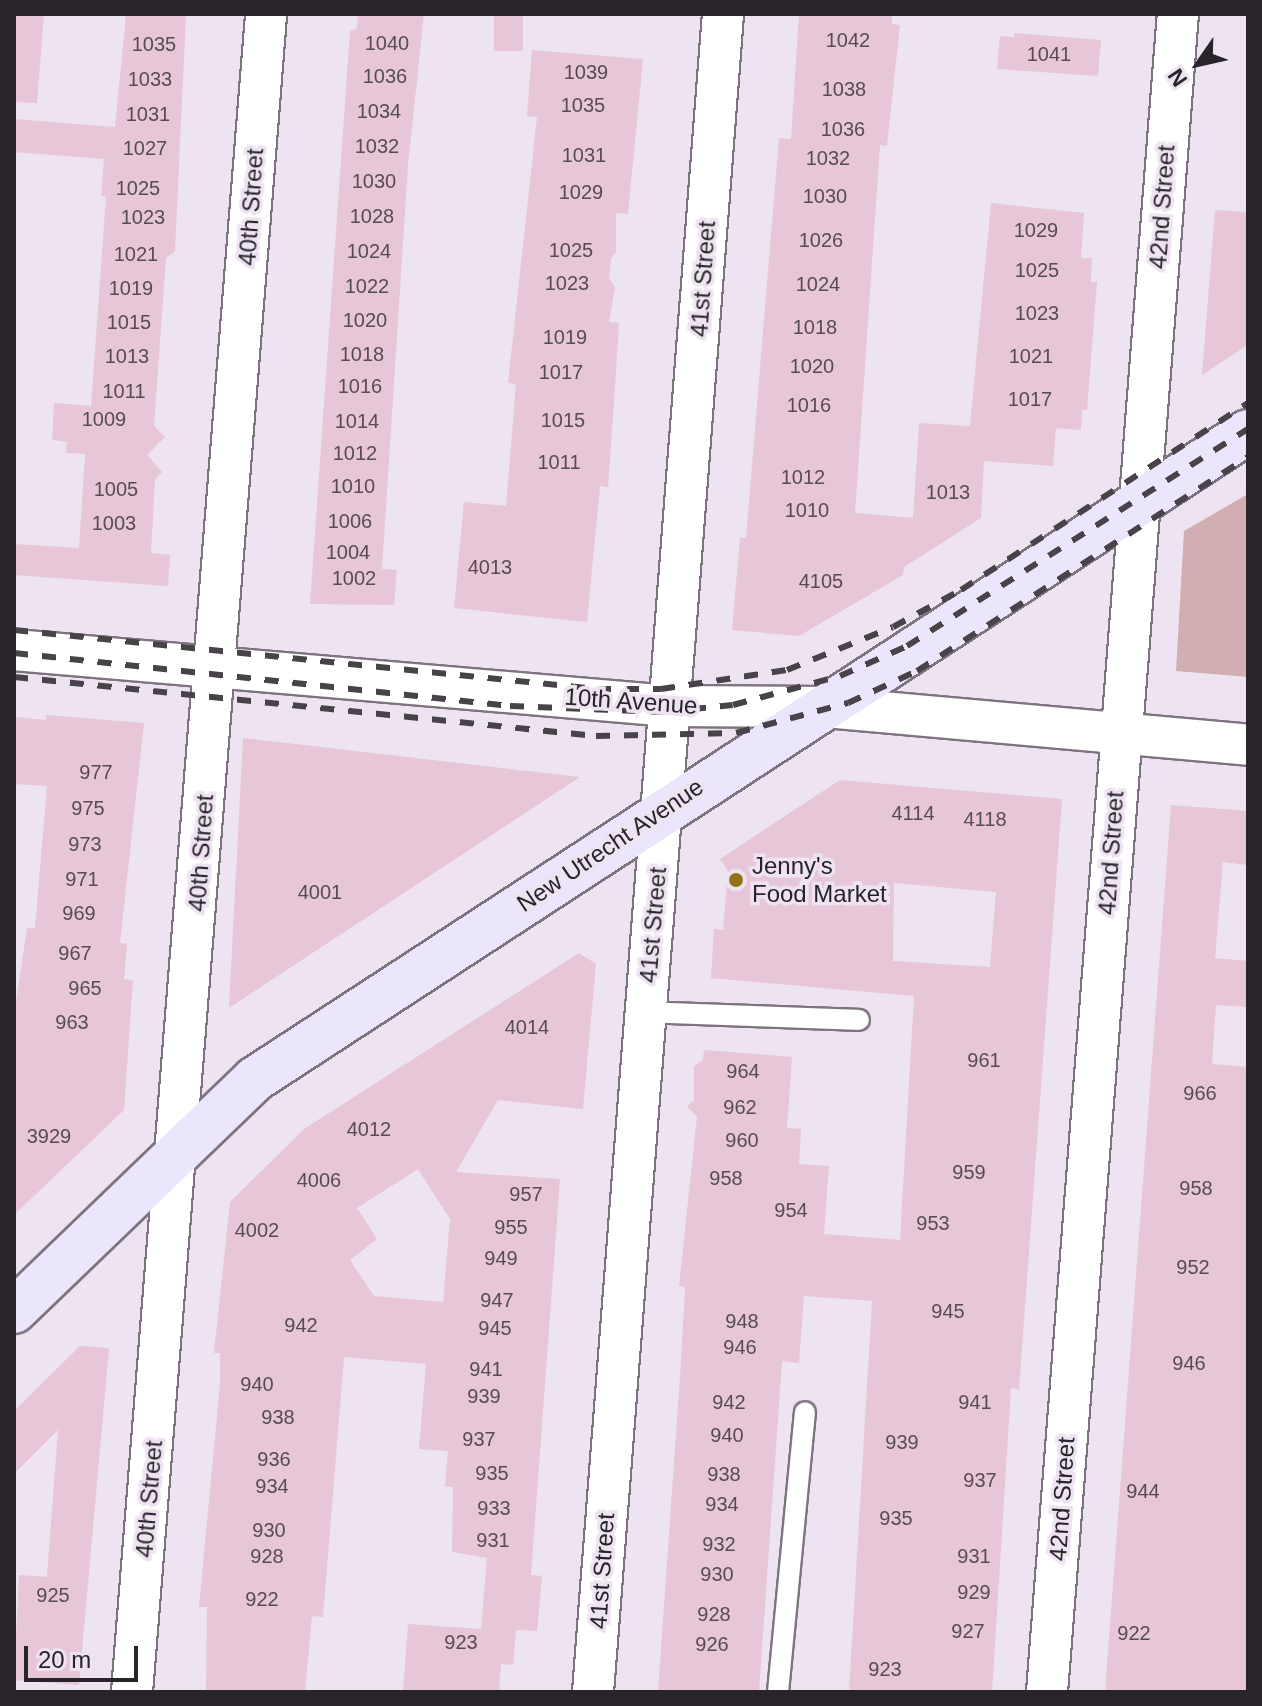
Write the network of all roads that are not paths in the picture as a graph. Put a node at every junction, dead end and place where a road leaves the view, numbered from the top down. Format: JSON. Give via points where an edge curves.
{"nodes":[{"id":1,"x":266,"y":14,"type":"edge"},
{"id":2,"x":723,"y":14,"type":"edge"},
{"id":3,"x":1178,"y":14,"type":"edge"},
{"id":4,"x":1248,"y":432,"type":"edge"},
{"id":5,"x":1139,"y":503,"type":"junction"},
{"id":6,"x":14,"y":650,"type":"edge"},
{"id":7,"x":215,"y":667,"type":"junction"},
{"id":8,"x":670,"y":706,"type":"junction"},
{"id":9,"x":826,"y":707,"type":"junction"},
{"id":10,"x":1120,"y":736,"type":"junction"},
{"id":11,"x":1248,"y":745,"type":"edge"},
{"id":12,"x":663,"y":811,"type":"junction"},
{"id":13,"x":645,"y":1012,"type":"junction"},
{"id":14,"x":859,"y":1020,"type":"dead end"},
{"id":15,"x":176,"y":1150,"type":"junction"},
{"id":16,"x":14,"y":1311,"type":"edge"},
{"id":17,"x":805,"y":1412,"type":"dead end"},
{"id":18,"x":132,"y":1692,"type":"edge"},
{"id":19,"x":593,"y":1692,"type":"edge"},
{"id":20,"x":778,"y":1692,"type":"edge"},
{"id":21,"x":1047,"y":1692,"type":"edge"}],
"edges":[{"from":1,"to":7,"type":"street","name":"40th Street"},
{"from":2,"to":8,"type":"street","name":"41st Street"},
{"from":3,"to":5,"type":"street","name":"42nd Street"},
{"from":4,"to":5,"type":"street","name":"New Utrecht Avenue"},
{"from":5,"to":9,"type":"street","name":"New Utrecht Avenue"},
{"from":5,"to":10,"type":"street","name":"42nd Street"},
{"from":6,"to":7,"type":"street","name":"10th Avenue"},
{"from":7,"to":8,"type":"street","name":"10th Avenue"},
{"from":7,"to":15,"type":"street","name":"40th Street"},
{"from":8,"to":9,"type":"street","name":"10th Avenue"},
{"from":8,"to":12,"type":"street","name":"41st Street"},
{"from":9,"to":10,"type":"street","name":"10th Avenue"},
{"from":9,"to":12,"type":"street","name":"New Utrecht Avenue"},
{"from":10,"to":11,"type":"street","name":"10th Avenue"},
{"from":10,"to":21,"type":"street","name":"42nd Street"},
{"from":12,"to":13,"type":"street","name":"41st Street"},
{"from":12,"to":15,"type":"street","name":"New Utrecht Avenue","via":[[255,1079]]},
{"from":13,"to":14,"type":"lane"},
{"from":13,"to":19,"type":"street","name":"41st Street"},
{"from":15,"to":16,"type":"street","name":"New Utrecht Avenue"},
{"from":15,"to":18,"type":"street","name":"40th Street"},
{"from":17,"to":20,"type":"lane"}]}
